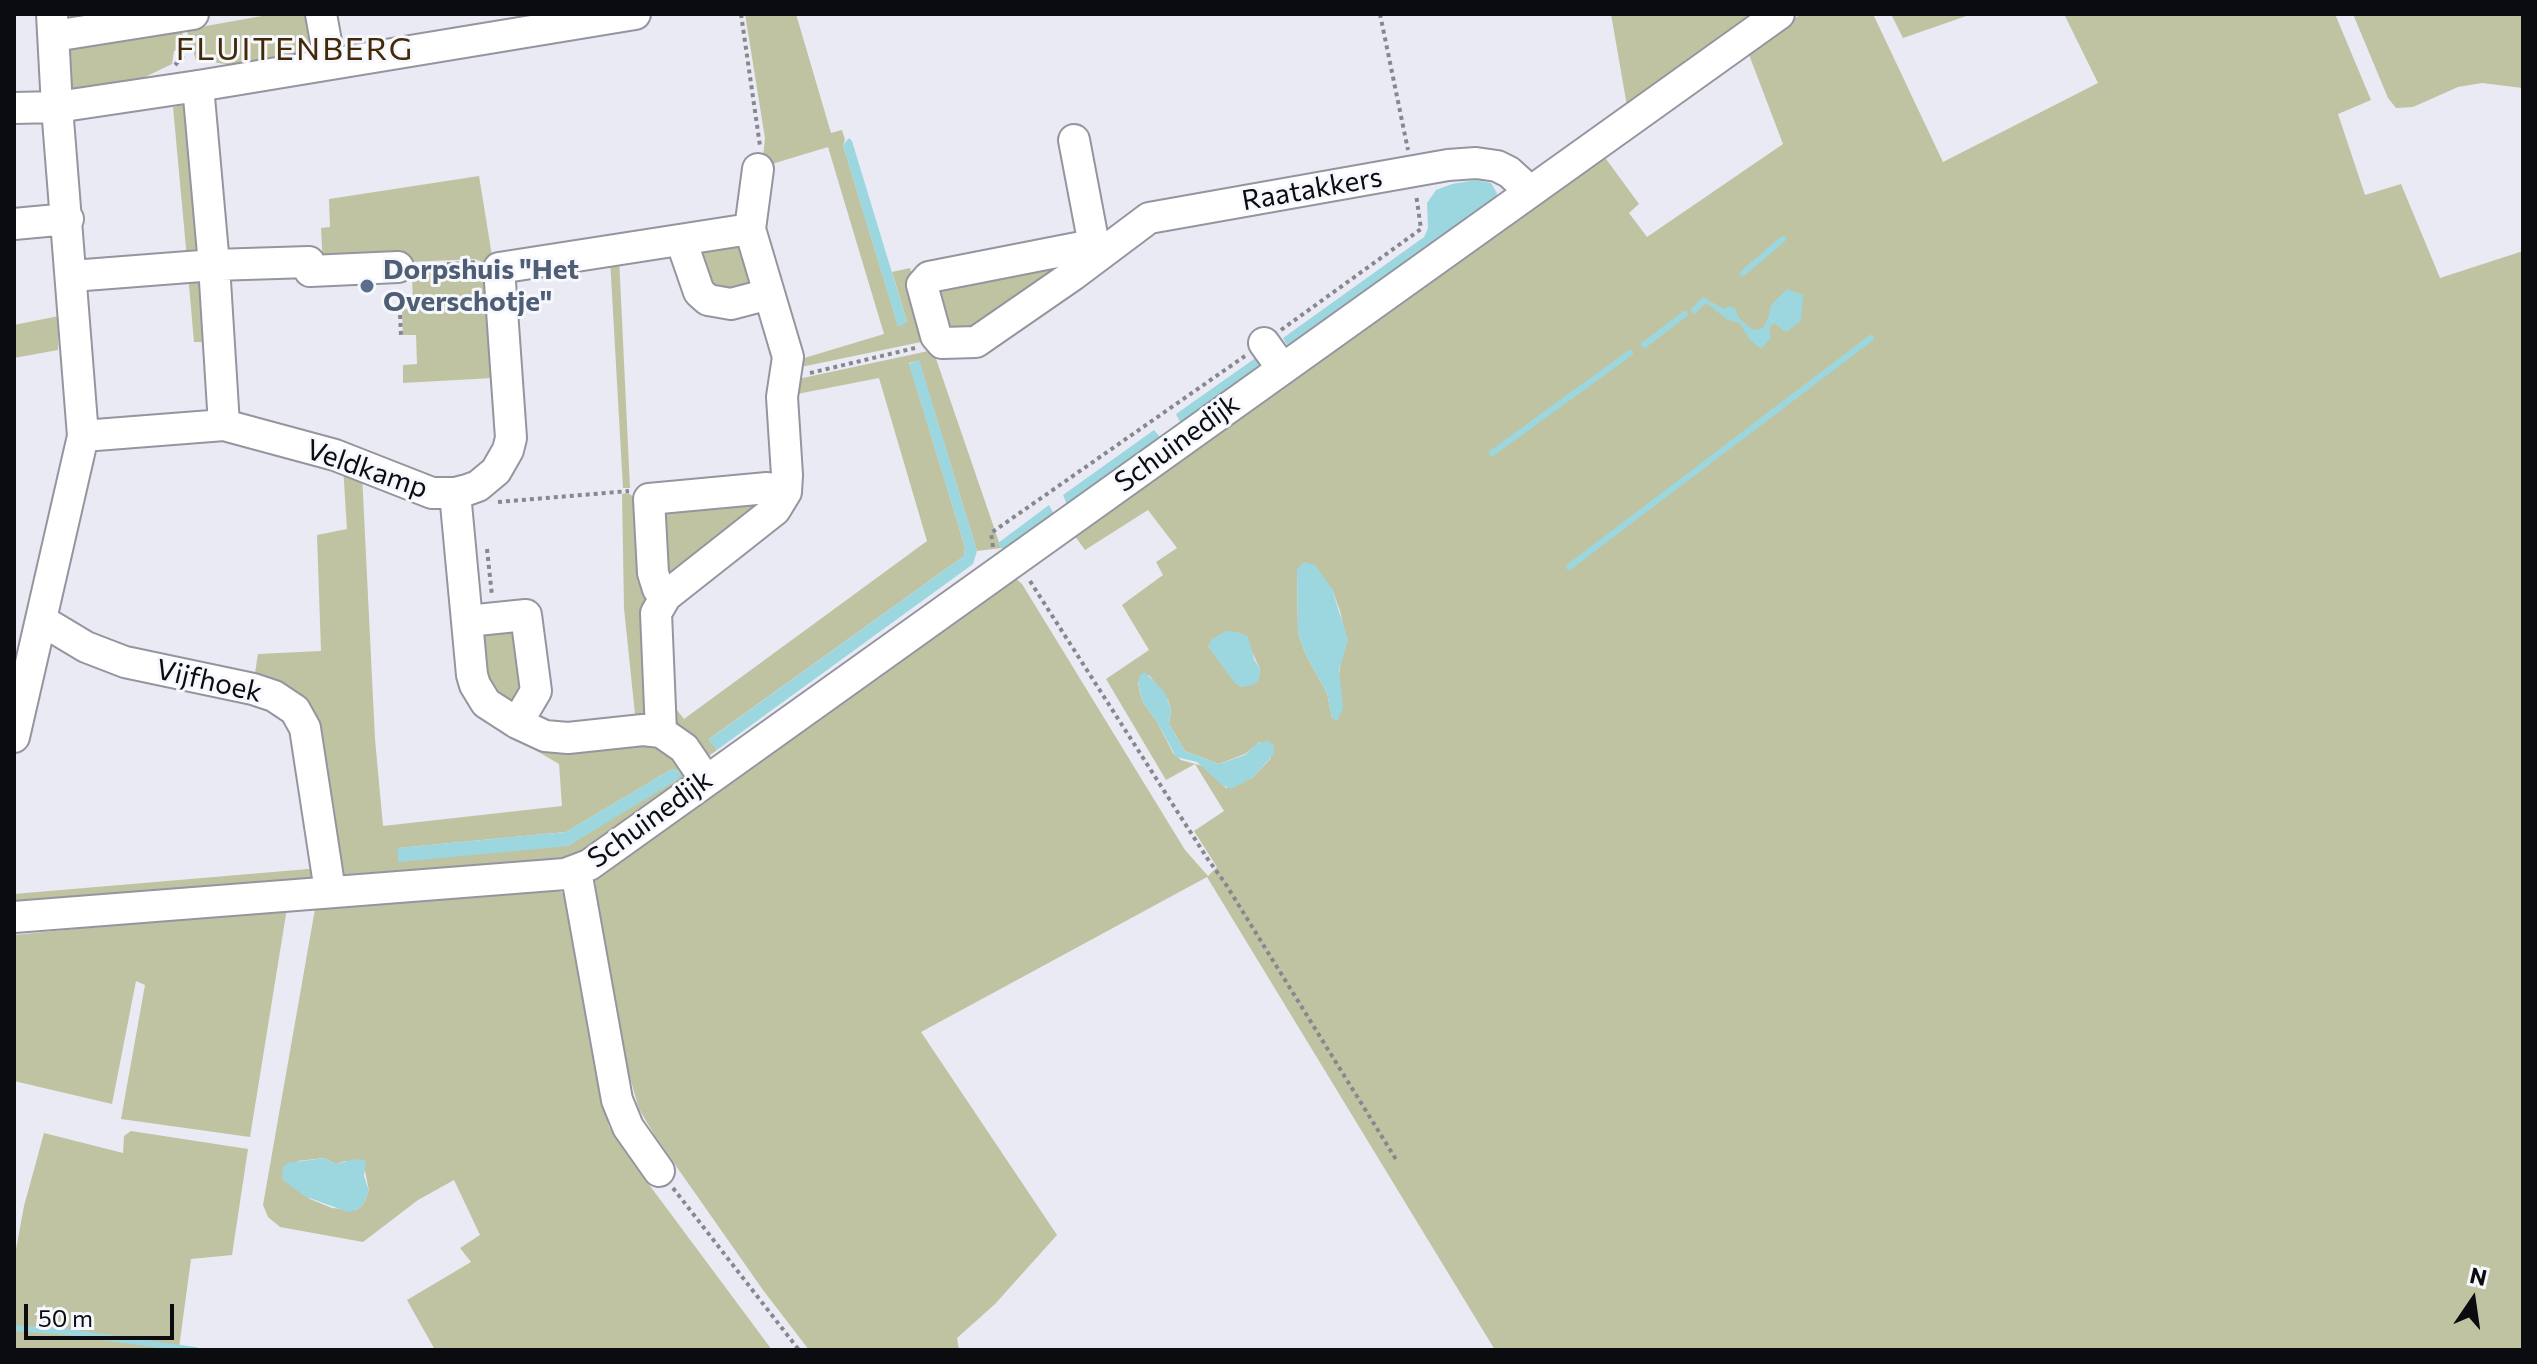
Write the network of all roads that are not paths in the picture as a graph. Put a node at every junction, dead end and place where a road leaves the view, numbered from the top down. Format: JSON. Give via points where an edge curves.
{"nodes":[{"id":1,"x":321,"y":14,"type":"edge"},
{"id":2,"x":635,"y":14,"type":"edge"},
{"id":3,"x":1779,"y":14,"type":"edge"},
{"id":4,"x":186,"y":15,"type":"edge"},
{"id":5,"x":579,"y":19,"type":"edge"},
{"id":6,"x":53,"y":25,"type":"edge"},
{"id":7,"x":330,"y":64,"type":"junction"},
{"id":8,"x":198,"y":86,"type":"junction"},
{"id":9,"x":57,"y":107,"type":"junction"},
{"id":10,"x":14,"y":108,"type":"edge"},
{"id":11,"x":1074,"y":140,"type":"dead end"},
{"id":12,"x":758,"y":169,"type":"road end"},
{"id":13,"x":1527,"y":193,"type":"junction"},
{"id":14,"x":68,"y":219,"type":"junction"},
{"id":15,"x":14,"y":224,"type":"edge"},
{"id":16,"x":750,"y":229,"type":"junction"},
{"id":17,"x":681,"y":240,"type":"junction"},
{"id":18,"x":1093,"y":253,"type":"junction"},
{"id":19,"x":214,"y":265,"type":"junction"},
{"id":20,"x":398,"y":267,"type":"road end"},
{"id":21,"x":72,"y":276,"type":"junction"},
{"id":22,"x":769,"y":294,"type":"junction"},
{"id":23,"x":1264,"y":343,"type":"road end"},
{"id":24,"x":1282,"y":368,"type":"junction"},
{"id":25,"x":224,"y":425,"type":"junction"},
{"id":26,"x":83,"y":436,"type":"junction"},
{"id":27,"x":468,"y":488,"type":"junction"},
{"id":28,"x":786,"y":492,"type":"junction"},
{"id":29,"x":666,"y":596,"type":"junction"},
{"id":30,"x":481,"y":619,"type":"junction"},
{"id":31,"x":41,"y":620,"type":"junction"},
{"id":32,"x":517,"y":723,"type":"junction"},
{"id":33,"x":661,"y":732,"type":"junction"},
{"id":34,"x":14,"y":737,"type":"edge"},
{"id":35,"x":705,"y":779,"type":"junction"},
{"id":36,"x":576,"y":871,"type":"junction"},
{"id":37,"x":330,"y":891,"type":"junction"},
{"id":38,"x":14,"y":917,"type":"edge"},
{"id":39,"x":659,"y":1171,"type":"road end"}],
"edges":[{"from":1,"to":7,"type":"street"},
{"from":2,"to":5,"type":"street"},
{"from":3,"to":13,"type":"street","name":"Schuinedijk"},
{"from":4,"to":6,"type":"street"},
{"from":5,"to":7,"type":"street"},
{"from":6,"to":9,"type":"street"},
{"from":7,"to":8,"type":"street"},
{"from":8,"to":9,"type":"street"},
{"from":8,"to":19,"type":"street"},
{"from":9,"to":10,"type":"street"},
{"from":9,"to":14,"type":"street"},
{"from":11,"to":18,"type":"street"},
{"from":12,"to":16,"type":"street"},
{"from":13,"to":18,"type":"street","name":"Raatakkers","via":[[1509,172],[1487,164],[1448,165],[1149,218]]},
{"from":13,"to":24,"type":"street","name":"Schuinedijk"},
{"from":14,"to":15,"type":"street"},
{"from":14,"to":21,"type":"street"},
{"from":16,"to":17,"type":"street"},
{"from":16,"to":22,"type":"street"},
{"from":17,"to":22,"type":"street","via":[[699,292],[708,300],[722,305]]},
{"from":17,"to":27,"type":"street","via":[[499,268],[511,438],[503,461]]},
{"from":18,"to":18,"type":"street","name":"Raatakkers","via":[[976,342],[942,343],[936,336],[922,285],[929,277],[1082,247]]},
{"from":19,"to":20,"type":"street","via":[[309,262],[310,271]]},
{"from":19,"to":21,"type":"street"},
{"from":19,"to":25,"type":"street"},
{"from":21,"to":26,"type":"street"},
{"from":22,"to":28,"type":"street","via":[[788,357],[782,397]]},
{"from":23,"to":24,"type":"street"},
{"from":24,"to":35,"type":"street","name":"Schuinedijk"},
{"from":25,"to":26,"type":"street","name":"Veldkamp"},
{"from":25,"to":27,"type":"street","name":"Veldkamp","via":[[335,455],[432,493]]},
{"from":26,"to":31,"type":"street"},
{"from":27,"to":30,"type":"street"},
{"from":28,"to":29,"type":"street","via":[[775,510]]},
{"from":28,"to":29,"type":"street","via":[[767,488],[649,499],[653,573]]},
{"from":29,"to":33,"type":"street","via":[[656,613]]},
{"from":30,"to":32,"type":"street","via":[[475,685],[486,703]]},
{"from":30,"to":32,"type":"street","via":[[526,615],[536,691]]},
{"from":31,"to":34,"type":"street"},
{"from":31,"to":37,"type":"street","name":"Vijfhoek","via":[[86,647],[125,662],[253,689],[295,710],[305,728]]},
{"from":32,"to":33,"type":"street","via":[[555,738]]},
{"from":33,"to":35,"type":"street","via":[[684,748]]},
{"from":35,"to":36,"type":"street","name":"Schuinedijk"},
{"from":36,"to":37,"type":"street","name":"Schuinedijk"},
{"from":36,"to":39,"type":"street","name":"Schuinedijk","via":[[617,1100],[628,1127]]},
{"from":37,"to":38,"type":"street","name":"Schuinedijk"}]}
